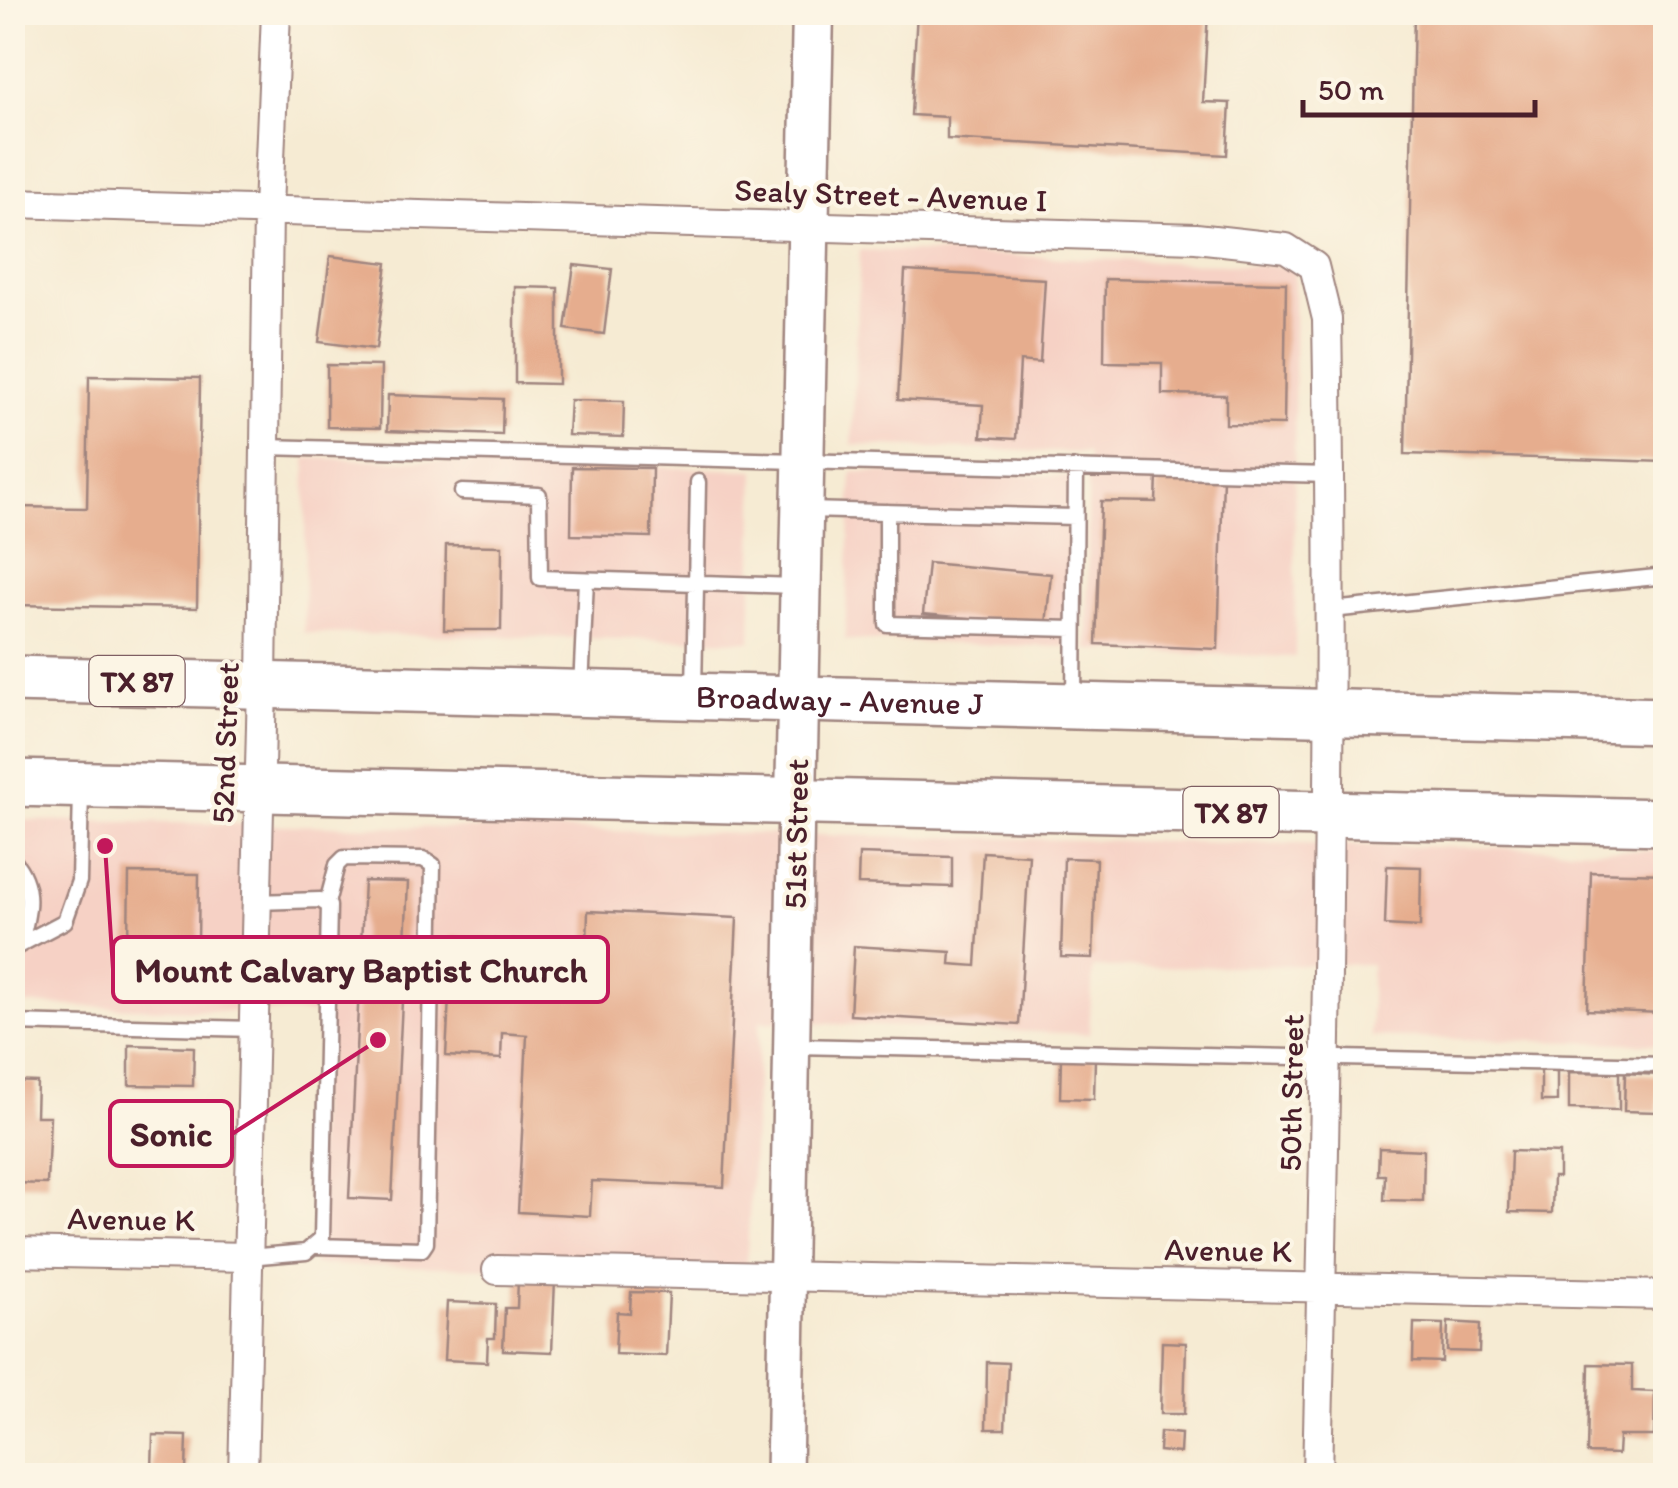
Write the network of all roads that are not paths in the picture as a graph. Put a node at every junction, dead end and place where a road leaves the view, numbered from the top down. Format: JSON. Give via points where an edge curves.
{"nodes":[{"id":1,"x":276,"y":12,"type":"edge"},
{"id":2,"x":813,"y":12,"type":"edge"},
{"id":3,"x":12,"y":203,"type":"edge"},
{"id":4,"x":268,"y":209,"type":"junction"},
{"id":5,"x":807,"y":228,"type":"junction"},
{"id":6,"x":265,"y":447,"type":"junction"},
{"id":7,"x":803,"y":461,"type":"junction"},
{"id":8,"x":1076,"y":468,"type":"junction"},
{"id":9,"x":1330,"y":475,"type":"junction"},
{"id":10,"x":698,"y":482,"type":"dead end"},
{"id":11,"x":462,"y":492,"type":"dead end"},
{"id":12,"x":802,"y":510,"type":"junction"},
{"id":13,"x":887,"y":512,"type":"junction"},
{"id":14,"x":1076,"y":517,"type":"junction"},
{"id":15,"x":1666,"y":576,"type":"edge"},
{"id":16,"x":586,"y":580,"type":"junction"},
{"id":17,"x":694,"y":583,"type":"junction"},
{"id":18,"x":801,"y":586,"type":"junction"},
{"id":19,"x":1331,"y":610,"type":"junction"},
{"id":20,"x":1074,"y":629,"type":"junction"},
{"id":21,"x":12,"y":679,"type":"edge"},
{"id":22,"x":262,"y":684,"type":"junction"},
{"id":23,"x":580,"y":693,"type":"junction"},
{"id":24,"x":694,"y":696,"type":"junction"},
{"id":25,"x":799,"y":699,"type":"junction"},
{"id":26,"x":1074,"y":706,"type":"junction"},
{"id":27,"x":1332,"y":713,"type":"junction"},
{"id":28,"x":1666,"y":720,"type":"edge"},
{"id":29,"x":12,"y":782,"type":"edge"},
{"id":30,"x":81,"y":784,"type":"junction"},
{"id":31,"x":258,"y":789,"type":"junction"},
{"id":32,"x":796,"y":800,"type":"junction"},
{"id":33,"x":1330,"y":814,"type":"junction"},
{"id":34,"x":1666,"y":822,"type":"edge"},
{"id":35,"x":12,"y":859,"type":"edge"},
{"id":36,"x":256,"y":902,"type":"junction"},
{"id":37,"x":327,"y":902,"type":"junction"},
{"id":38,"x":16,"y":947,"type":"edge"},
{"id":39,"x":12,"y":1022,"type":"edge"},
{"id":40,"x":254,"y":1028,"type":"junction"},
{"id":41,"x":794,"y":1046,"type":"junction"},
{"id":42,"x":1328,"y":1058,"type":"junction"},
{"id":43,"x":1666,"y":1065,"type":"edge"},
{"id":44,"x":316,"y":1246,"type":"junction"},
{"id":45,"x":12,"y":1252,"type":"edge"},
{"id":46,"x":248,"y":1256,"type":"junction"},
{"id":47,"x":497,"y":1270,"type":"dead end"},
{"id":48,"x":788,"y":1275,"type":"junction"},
{"id":49,"x":1321,"y":1287,"type":"junction"},
{"id":50,"x":1666,"y":1295,"type":"edge"},
{"id":51,"x":243,"y":1476,"type":"edge"},
{"id":52,"x":784,"y":1476,"type":"edge"},
{"id":53,"x":1317,"y":1476,"type":"edge"}],
"edges":[{"from":1,"to":4,"type":"street","name":"52nd Street"},
{"from":2,"to":5,"type":"main road","name":"51st Street"},
{"from":3,"to":4,"type":"street","name":"Sealy Street - Avenue I"},
{"from":4,"to":5,"type":"street","name":"Sealy Street - Avenue I"},
{"from":4,"to":6,"type":"street","name":"52nd Street"},
{"from":5,"to":7,"type":"main road","name":"51st Street"},
{"from":5,"to":9,"type":"street","name":"Sealy Street - Avenue I","via":[[1196,238],[1286,248],[1314,266],[1327,319]]},
{"from":6,"to":7,"type":"lane"},
{"from":6,"to":22,"type":"street","name":"52nd Street"},
{"from":7,"to":8,"type":"lane"},
{"from":7,"to":12,"type":"main road","name":"51st Street"},
{"from":8,"to":9,"type":"lane"},
{"from":8,"to":14,"type":"lane"},
{"from":9,"to":19,"type":"street","name":"Sealy Street - Avenue I"},
{"from":10,"to":17,"type":"lane"},
{"from":11,"to":16,"type":"lane","via":[[538,494],[540,578]]},
{"from":12,"to":13,"type":"lane"},
{"from":12,"to":18,"type":"main road","name":"51st Street"},
{"from":13,"to":14,"type":"lane"},
{"from":13,"to":20,"type":"lane","via":[[887,624]]},
{"from":14,"to":20,"type":"lane"},
{"from":15,"to":19,"type":"lane"},
{"from":16,"to":17,"type":"lane"},
{"from":16,"to":23,"type":"lane"},
{"from":17,"to":18,"type":"lane"},
{"from":17,"to":24,"type":"lane"},
{"from":18,"to":25,"type":"main road","name":"51st Street"},
{"from":19,"to":27,"type":"street","name":"Sealy Street - Avenue I"},
{"from":20,"to":26,"type":"lane"},
{"from":21,"to":22,"type":"main road","name":"Broadway - Avenue J","number":"TX 87"},
{"from":22,"to":23,"type":"main road","name":"Broadway - Avenue J","number":"TX 87"},
{"from":22,"to":31,"type":"street","name":"52nd Street"},
{"from":23,"to":24,"type":"main road","name":"Broadway - Avenue J","number":"TX 87"},
{"from":24,"to":25,"type":"main road","name":"Broadway - Avenue J","number":"TX 87"},
{"from":25,"to":26,"type":"main road","name":"Broadway - Avenue J","number":"TX 87"},
{"from":25,"to":32,"type":"main road","name":"51st Street"},
{"from":26,"to":27,"type":"main road","name":"Broadway - Avenue J","number":"TX 87"},
{"from":27,"to":28,"type":"main road","name":"Broadway - Avenue J","number":"TX 87"},
{"from":27,"to":33,"type":"street","name":"50th Street"},
{"from":29,"to":30,"type":"main road","number":"TX 87"},
{"from":30,"to":31,"type":"main road","number":"TX 87"},
{"from":30,"to":38,"type":"lane","via":[[79,881],[66,921]]},
{"from":31,"to":32,"type":"main road","number":"TX 87"},
{"from":31,"to":36,"type":"street","name":"52nd Street"},
{"from":32,"to":33,"type":"main road","number":"TX 87"},
{"from":32,"to":41,"type":"street","name":"51st Street"},
{"from":33,"to":34,"type":"main road","number":"TX 87"},
{"from":33,"to":42,"type":"street","name":"50th Street"},
{"from":35,"to":38,"type":"lane","via":[[25,873],[31,906]]},
{"from":36,"to":37,"type":"lane"},
{"from":36,"to":40,"type":"street","name":"52nd Street"},
{"from":37,"to":44,"type":"lane","via":[[322,1238]]},
{"from":37,"to":44,"type":"lane","via":[[344,858],[432,864],[426,1242],[422,1249]]},
{"from":39,"to":40,"type":"lane"},
{"from":40,"to":46,"type":"street","name":"52nd Street"},
{"from":41,"to":42,"type":"lane"},
{"from":41,"to":48,"type":"street","name":"51st Street"},
{"from":42,"to":43,"type":"lane"},
{"from":42,"to":49,"type":"street","name":"50th Street"},
{"from":44,"to":46,"type":"lane"},
{"from":45,"to":46,"type":"street","name":"Avenue K"},
{"from":46,"to":51,"type":"street","name":"52nd Street"},
{"from":47,"to":48,"type":"street","name":"Avenue K"},
{"from":48,"to":49,"type":"street","name":"Avenue K"},
{"from":48,"to":52,"type":"street","name":"51st Street"},
{"from":49,"to":50,"type":"street","name":"Avenue K"},
{"from":49,"to":53,"type":"street","name":"50th Street"}]}
